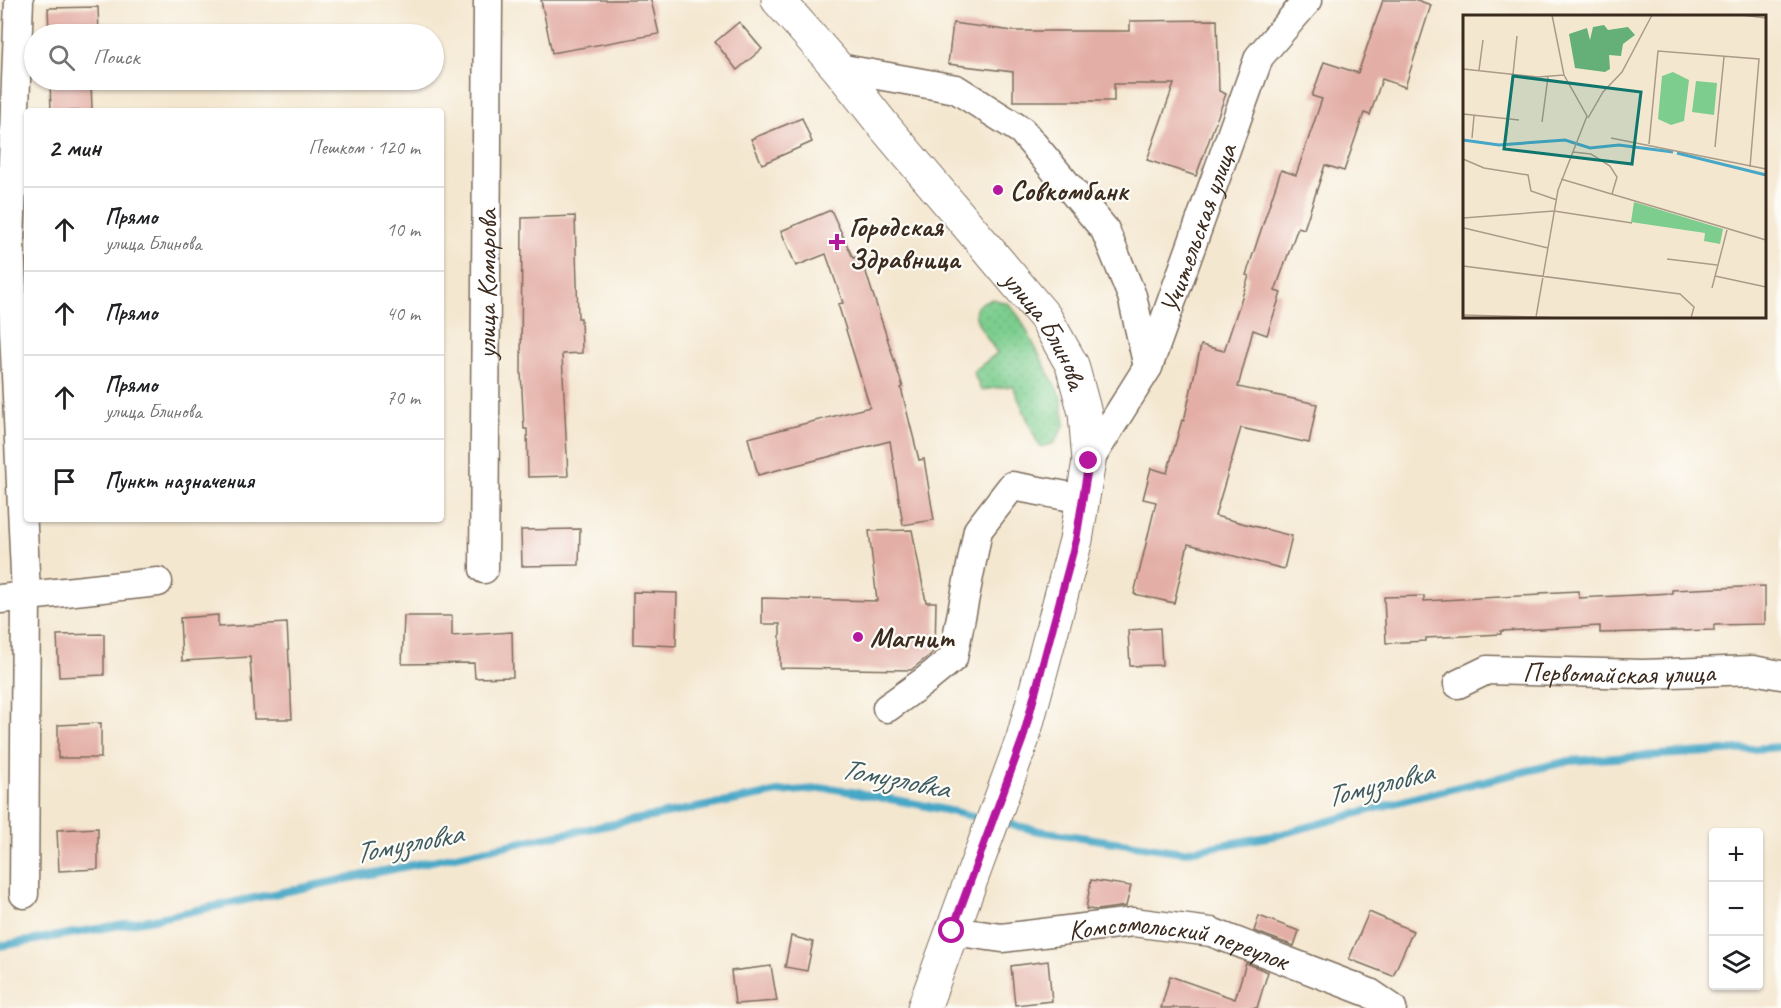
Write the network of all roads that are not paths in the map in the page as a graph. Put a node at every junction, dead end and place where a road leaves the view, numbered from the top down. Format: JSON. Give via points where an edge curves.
{"nodes":[{"id":1,"x":19,"y":0,"type":"edge"},
{"id":2,"x":488,"y":0,"type":"edge"},
{"id":3,"x":778,"y":0,"type":"edge"},
{"id":4,"x":1308,"y":0,"type":"edge"},
{"id":5,"x":838,"y":68,"type":"junction"},
{"id":6,"x":1148,"y":367,"type":"junction"},
{"id":7,"x":1089,"y":461,"type":"junction"},
{"id":8,"x":1083,"y":499,"type":"junction"},
{"id":9,"x":484,"y":569,"type":"dead end"},
{"id":10,"x":158,"y":582,"type":"dead end"},
{"id":11,"x":13,"y":597,"type":"edge"},
{"id":12,"x":1781,"y":675,"type":"edge"},
{"id":13,"x":1458,"y":684,"type":"dead end"},
{"id":14,"x":887,"y":708,"type":"dead end"},
{"id":15,"x":24,"y":894,"type":"dead end"},
{"id":16,"x":952,"y":931,"type":"junction"},
{"id":17,"x":924,"y":1008,"type":"edge"},
{"id":18,"x":1392,"y":1008,"type":"edge"}],
"edges":[{"from":1,"to":11,"type":"street","via":[[10,242]]},
{"from":2,"to":9,"type":"street","name":"улица Комарова"},
{"from":3,"to":5,"type":"main road","name":"улица Блинова"},
{"from":4,"to":6,"type":"street","name":"Учительская улица","via":[[1259,57]]},
{"from":5,"to":6,"type":"street","via":[[956,89],[1022,131],[1105,230],[1132,296]]},
{"from":5,"to":7,"type":"main road","name":"улица Блинова","via":[[1045,317],[1072,365],[1085,413]]},
{"from":6,"to":7,"type":"street","name":"Учительская улица"},
{"from":7,"to":8,"type":"main road","name":"улица Блинова"},
{"from":8,"to":14,"type":"street","via":[[1012,486],[978,530],[953,658]]},
{"from":8,"to":16,"type":"main road","name":"улица Блинова","via":[[1076,540],[1023,738]]},
{"from":10,"to":11,"type":"street"},
{"from":11,"to":15,"type":"street"},
{"from":12,"to":13,"type":"street","name":"Первомайская улица","via":[[1753,670],[1643,674],[1487,670]]},
{"from":16,"to":17,"type":"main road"},
{"from":16,"to":18,"type":"street","name":"Комсомольский переулок","via":[[1002,938],[1133,922],[1211,932],[1370,993]]}]}
